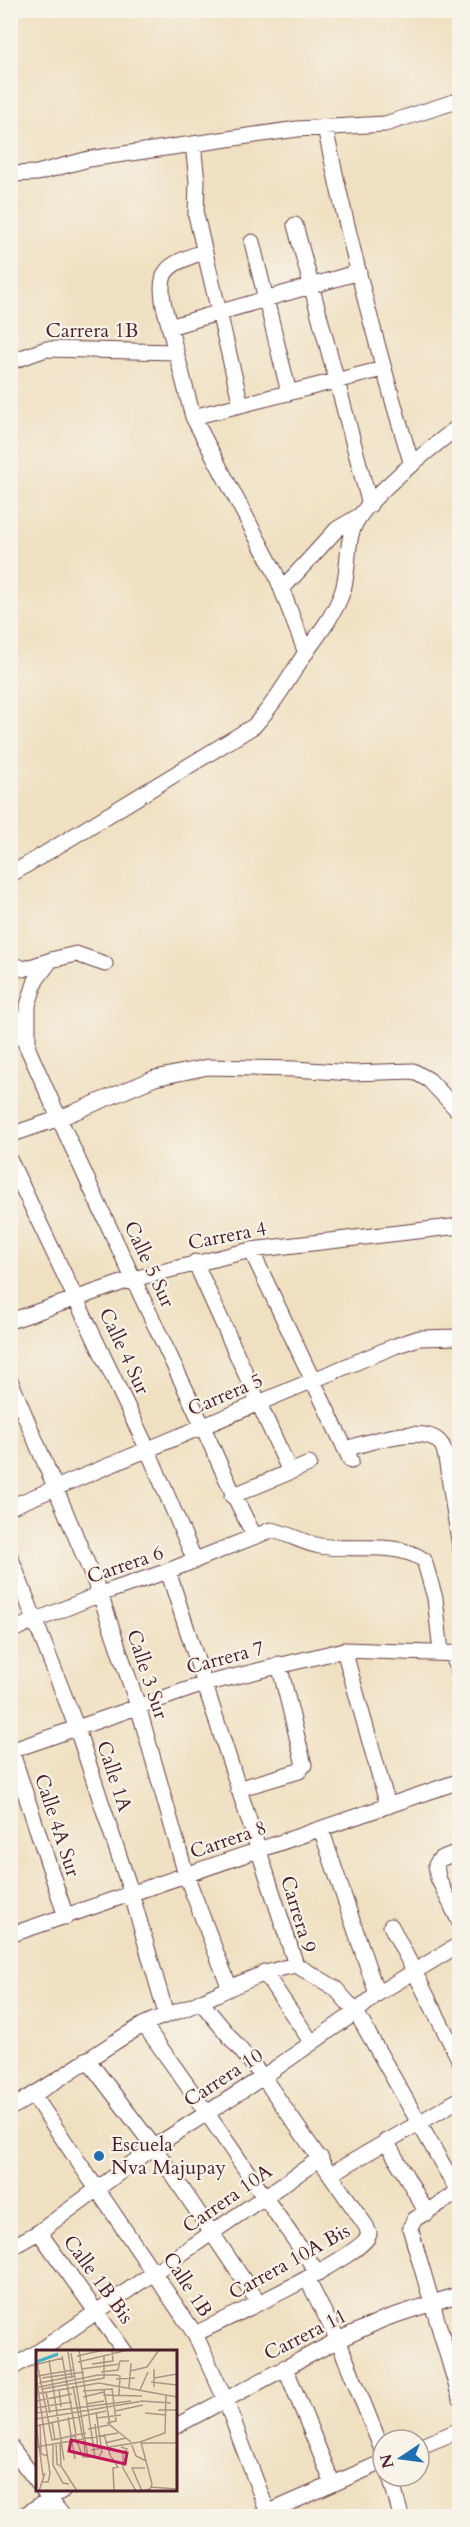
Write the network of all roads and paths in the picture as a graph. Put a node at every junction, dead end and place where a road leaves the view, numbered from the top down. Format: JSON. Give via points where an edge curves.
{"nodes":[{"id":1,"x":459,"y":100,"type":"edge"},
{"id":2,"x":325,"y":128,"type":"junction"},
{"id":3,"x":193,"y":144,"type":"junction"},
{"id":4,"x":10,"y":174,"type":"edge"},
{"id":5,"x":295,"y":225,"type":"dead end"},
{"id":6,"x":252,"y":242,"type":"dead end"},
{"id":7,"x":204,"y":251,"type":"junction"},
{"id":8,"x":359,"y":272,"type":"junction"},
{"id":9,"x":311,"y":287,"type":"junction"},
{"id":10,"x":266,"y":298,"type":"junction"},
{"id":11,"x":219,"y":313,"type":"junction"},
{"id":12,"x":169,"y":327,"type":"junction"},
{"id":13,"x":176,"y":352,"type":"junction"},
{"id":14,"x":10,"y":362,"type":"edge"},
{"id":15,"x":383,"y":369,"type":"junction"},
{"id":16,"x":338,"y":380,"type":"junction"},
{"id":17,"x":289,"y":393,"type":"junction"},
{"id":18,"x":241,"y":405,"type":"junction"},
{"id":19,"x":193,"y":417,"type":"junction"},
{"id":20,"x":459,"y":425,"type":"edge"},
{"id":21,"x":412,"y":465,"type":"junction"},
{"id":22,"x":364,"y":511,"type":"junction"},
{"id":23,"x":282,"y":589,"type":"junction"},
{"id":24,"x":306,"y":653,"type":"junction"},
{"id":25,"x":10,"y":874,"type":"edge"},
{"id":26,"x":51,"y":960,"type":"junction"},
{"id":27,"x":10,"y":963,"type":"edge"},
{"id":28,"x":105,"y":964,"type":"dead end"},
{"id":29,"x":10,"y":1008,"type":"edge"},
{"id":30,"x":28,"y":1048,"type":"junction"},
{"id":31,"x":459,"y":1113,"type":"edge"},
{"id":32,"x":60,"y":1118,"type":"junction"},
{"id":33,"x":10,"y":1135,"type":"edge"},
{"id":34,"x":10,"y":1161,"type":"edge"},
{"id":35,"x":459,"y":1226,"type":"edge"},
{"id":36,"x":250,"y":1250,"type":"junction"},
{"id":37,"x":195,"y":1262,"type":"junction"},
{"id":38,"x":133,"y":1279,"type":"junction"},
{"id":39,"x":77,"y":1299,"type":"junction"},
{"id":40,"x":10,"y":1321,"type":"edge"},
{"id":41,"x":459,"y":1337,"type":"edge"},
{"id":42,"x":312,"y":1379,"type":"junction"},
{"id":43,"x":10,"y":1380,"type":"edge"},
{"id":44,"x":260,"y":1402,"type":"junction"},
{"id":45,"x":203,"y":1425,"type":"junction"},
{"id":46,"x":147,"y":1448,"type":"junction"},
{"id":47,"x":309,"y":1464,"type":"dead end"},
{"id":48,"x":290,"y":1472,"type":"junction"},
{"id":49,"x":54,"y":1488,"type":"junction"},
{"id":50,"x":232,"y":1496,"type":"junction"},
{"id":51,"x":10,"y":1507,"type":"edge"},
{"id":52,"x":457,"y":1513,"type":"edge"},
{"id":53,"x":254,"y":1535,"type":"junction"},
{"id":54,"x":459,"y":1547,"type":"edge"},
{"id":55,"x":10,"y":1556,"type":"edge"},
{"id":56,"x":195,"y":1561,"type":"junction"},
{"id":57,"x":168,"y":1571,"type":"junction"},
{"id":58,"x":100,"y":1594,"type":"junction"},
{"id":59,"x":34,"y":1621,"type":"junction"},
{"id":60,"x":10,"y":1631,"type":"edge"},
{"id":61,"x":344,"y":1650,"type":"junction"},
{"id":62,"x":451,"y":1653,"type":"edge"},
{"id":63,"x":279,"y":1664,"type":"junction"},
{"id":64,"x":459,"y":1675,"type":"edge"},
{"id":65,"x":204,"y":1684,"type":"junction"},
{"id":66,"x":138,"y":1706,"type":"junction"},
{"id":67,"x":76,"y":1726,"type":"junction"},
{"id":68,"x":11,"y":1750,"type":"edge"},
{"id":69,"x":459,"y":1781,"type":"edge"},
{"id":70,"x":237,"y":1789,"type":"junction"},
{"id":71,"x":388,"y":1806,"type":"junction"},
{"id":72,"x":321,"y":1829,"type":"junction"},
{"id":73,"x":257,"y":1851,"type":"junction"},
{"id":74,"x":459,"y":1851,"type":"edge"},
{"id":75,"x":186,"y":1875,"type":"junction"},
{"id":76,"x":131,"y":1892,"type":"junction"},
{"id":77,"x":66,"y":1917,"type":"junction"},
{"id":78,"x":459,"y":1923,"type":"edge"},
{"id":79,"x":391,"y":1926,"type":"dead end"},
{"id":80,"x":11,"y":1932,"type":"edge"},
{"id":81,"x":459,"y":1944,"type":"edge"},
{"id":82,"x":296,"y":1965,"type":"junction"},
{"id":83,"x":264,"y":1972,"type":"junction"},
{"id":84,"x":412,"y":1972,"type":"junction"},
{"id":85,"x":229,"y":1986,"type":"junction"},
{"id":86,"x":377,"y":1994,"type":"junction"},
{"id":87,"x":201,"y":2002,"type":"junction"},
{"id":88,"x":356,"y":2012,"type":"junction"},
{"id":89,"x":166,"y":2014,"type":"junction"},
{"id":90,"x":144,"y":2025,"type":"junction"},
{"id":91,"x":312,"y":2043,"type":"junction"},
{"id":92,"x":87,"y":2059,"type":"junction"},
{"id":93,"x":459,"y":2061,"type":"edge"},
{"id":94,"x":262,"y":2077,"type":"junction"},
{"id":95,"x":34,"y":2096,"type":"junction"},
{"id":96,"x":459,"y":2099,"type":"edge"},
{"id":97,"x":10,"y":2108,"type":"edge"},
{"id":98,"x":208,"y":2111,"type":"junction"},
{"id":99,"x":419,"y":2122,"type":"junction"},
{"id":100,"x":386,"y":2141,"type":"junction"},
{"id":101,"x":154,"y":2147,"type":"junction"},
{"id":102,"x":321,"y":2158,"type":"junction"},
{"id":103,"x":331,"y":2174,"type":"junction"},
{"id":104,"x":98,"y":2187,"type":"junction"},
{"id":105,"x":459,"y":2193,"type":"edge"},
{"id":106,"x":264,"y":2199,"type":"junction"},
{"id":107,"x":427,"y":2213,"type":"junction"},
{"id":108,"x":39,"y":2232,"type":"junction"},
{"id":109,"x":214,"y":2233,"type":"junction"},
{"id":110,"x":10,"y":2248,"type":"edge"},
{"id":111,"x":156,"y":2272,"type":"junction"},
{"id":112,"x":313,"y":2276,"type":"junction"},
{"id":113,"x":459,"y":2294,"type":"edge"},
{"id":114,"x":434,"y":2302,"type":"junction"},
{"id":115,"x":259,"y":2303,"type":"junction"},
{"id":116,"x":98,"y":2312,"type":"junction"},
{"id":117,"x":195,"y":2334,"type":"junction"},
{"id":118,"x":338,"y":2340,"type":"junction"},
{"id":119,"x":41,"y":2350,"type":"edge"},
{"id":120,"x":124,"y":2350,"type":"edge"},
{"id":121,"x":36,"y":2353,"type":"edge"},
{"id":122,"x":285,"y":2367,"type":"junction"},
{"id":123,"x":10,"y":2369,"type":"edge"},
{"id":124,"x":459,"y":2398,"type":"edge"},
{"id":125,"x":225,"y":2399,"type":"junction"},
{"id":126,"x":177,"y":2425,"type":"edge"},
{"id":127,"x":373,"y":2428,"type":"edge"},
{"id":128,"x":459,"y":2430,"type":"edge"},
{"id":129,"x":431,"y":2442,"type":"edge"},
{"id":130,"x":10,"y":2446,"type":"edge"},
{"id":131,"x":371,"y":2467,"type":"edge"},
{"id":132,"x":36,"y":2480,"type":"edge"},
{"id":133,"x":332,"y":2482,"type":"junction"},
{"id":134,"x":393,"y":2488,"type":"edge"},
{"id":135,"x":46,"y":2494,"type":"edge"},
{"id":136,"x":266,"y":2515,"type":"edge"},
{"id":137,"x":23,"y":2517,"type":"edge"},
{"id":138,"x":63,"y":2517,"type":"edge"},
{"id":139,"x":401,"y":2517,"type":"edge"}],
"edges":[{"from":1,"to":2,"type":"street","via":[[385,124]]},
{"from":2,"to":3,"type":"street"},
{"from":2,"to":8,"type":"street"},
{"from":3,"to":4,"type":"street","via":[[89,159],[38,173]]},
{"from":3,"to":7,"type":"street","via":[[198,181],[195,208]]},
{"from":5,"to":9,"type":"street"},
{"from":6,"to":10,"type":"street"},
{"from":7,"to":11,"type":"street"},
{"from":7,"to":12,"type":"street","via":[[176,264],[163,276],[160,289]]},
{"from":8,"to":9,"type":"street"},
{"from":8,"to":15,"type":"street"},
{"from":9,"to":10,"type":"street"},
{"from":9,"to":16,"type":"street"},
{"from":10,"to":11,"type":"street"},
{"from":10,"to":17,"type":"street"},
{"from":11,"to":12,"type":"street"},
{"from":11,"to":18,"type":"street"},
{"from":12,"to":13,"type":"street"},
{"from":13,"to":14,"type":"street","name":"Carrera 1B","via":[[55,348]]},
{"from":13,"to":19,"type":"street"},
{"from":15,"to":16,"type":"street"},
{"from":15,"to":21,"type":"street"},
{"from":16,"to":17,"type":"street"},
{"from":16,"to":22,"type":"street"},
{"from":17,"to":18,"type":"street"},
{"from":18,"to":19,"type":"street"},
{"from":19,"to":23,"type":"street"},
{"from":20,"to":21,"type":"street"},
{"from":21,"to":22,"type":"street"},
{"from":22,"to":23,"type":"street","via":[[337,529]]},
{"from":22,"to":24,"type":"street","via":[[351,534],[342,593],[322,633]]},
{"from":23,"to":24,"type":"street"},
{"from":24,"to":25,"type":"street","via":[[270,709],[254,726]]},
{"from":26,"to":27,"type":"street","via":[[24,969]]},
{"from":26,"to":28,"type":"street","via":[[76,954]]},
{"from":26,"to":30,"type":"street","via":[[36,980],[28,1005]]},
{"from":29,"to":30,"type":"street","name":"Calle 5 Sur"},
{"from":30,"to":32,"type":"street","name":"Calle 5 Sur"},
{"from":31,"to":32,"type":"street","via":[[429,1080],[413,1071],[352,1074],[294,1068],[208,1067],[155,1078]]},
{"from":32,"to":33,"type":"street"},
{"from":32,"to":38,"type":"street","name":"Calle 5 Sur"},
{"from":34,"to":39,"type":"street","name":"Calle 4 Sur"},
{"from":35,"to":36,"type":"street","name":"Carrera 4"},
{"from":36,"to":37,"type":"street","name":"Carrera 4"},
{"from":36,"to":42,"type":"street"},
{"from":37,"to":38,"type":"street","name":"Carrera 4"},
{"from":37,"to":44,"type":"street"},
{"from":38,"to":39,"type":"street","name":"Carrera 4"},
{"from":38,"to":45,"type":"street","name":"Calle 5 Sur"},
{"from":39,"to":40,"type":"street","name":"Carrera 4"},
{"from":39,"to":46,"type":"street","name":"Calle 4 Sur"},
{"from":41,"to":42,"type":"street","name":"Carrera 5","via":[[410,1341]]},
{"from":42,"to":44,"type":"street","name":"Carrera 5"},
{"from":42,"to":52,"type":"street","via":[[349,1455],[390,1436],[411,1434],[434,1438],[441,1444]]},
{"from":43,"to":49,"type":"street","name":"Calle 3 Sur"},
{"from":44,"to":45,"type":"street","name":"Carrera 5"},
{"from":44,"to":48,"type":"street"},
{"from":45,"to":46,"type":"street","name":"Carrera 5"},
{"from":45,"to":50,"type":"street","name":"Calle 5 Sur"},
{"from":46,"to":49,"type":"street","name":"Carrera 5"},
{"from":46,"to":56,"type":"street","name":"Calle 4 Sur"},
{"from":47,"to":48,"type":"street"},
{"from":48,"to":50,"type":"street"},
{"from":49,"to":51,"type":"street","name":"Carrera 5"},
{"from":49,"to":58,"type":"street","name":"Calle 3 Sur"},
{"from":50,"to":53,"type":"street","name":"Calle 5 Sur"},
{"from":52,"to":54,"type":"street"},
{"from":53,"to":56,"type":"street","name":"Carrera 6"},
{"from":53,"to":62,"type":"street","via":[[272,1530],[319,1546],[390,1549],[417,1555],[428,1566]]},
{"from":55,"to":59,"type":"street","name":"Calle 1A"},
{"from":56,"to":57,"type":"street","name":"Carrera 6"},
{"from":57,"to":58,"type":"street","name":"Carrera 6"},
{"from":57,"to":65,"type":"street","name":"Carrera 9"},
{"from":58,"to":59,"type":"street","name":"Carrera 6"},
{"from":58,"to":66,"type":"street","name":"Calle 3 Sur"},
{"from":59,"to":60,"type":"street","name":"Carrera 6"},
{"from":59,"to":67,"type":"street","name":"Calle 1A"},
{"from":61,"to":62,"type":"street","name":"Carrera 7"},
{"from":61,"to":63,"type":"street","name":"Carrera 7"},
{"from":61,"to":71,"type":"street"},
{"from":62,"to":64,"type":"street"},
{"from":63,"to":65,"type":"street","name":"Carrera 7"},
{"from":63,"to":70,"type":"street","via":[[304,1765],[299,1771]]},
{"from":65,"to":66,"type":"street","name":"Carrera 7"},
{"from":65,"to":70,"type":"street","name":"Carrera 9"},
{"from":66,"to":67,"type":"street","name":"Carrera 7"},
{"from":66,"to":75,"type":"street","name":"Calle 3 Sur"},
{"from":67,"to":68,"type":"street","name":"Carrera 7"},
{"from":67,"to":76,"type":"street","name":"Calle 1A"},
{"from":68,"to":77,"type":"street","name":"Calle 4A Sur"},
{"from":69,"to":71,"type":"street","name":"Carrera 8"},
{"from":70,"to":73,"type":"street","name":"Carrera 9"},
{"from":71,"to":72,"type":"street","name":"Carrera 8"},
{"from":72,"to":73,"type":"street","name":"Carrera 8"},
{"from":72,"to":86,"type":"street"},
{"from":73,"to":75,"type":"street","name":"Carrera 8"},
{"from":73,"to":82,"type":"street","name":"Carrera 9"},
{"from":74,"to":78,"type":"street","via":[[437,1862],[438,1878]]},
{"from":75,"to":76,"type":"street","name":"Carrera 8"},
{"from":75,"to":85,"type":"street","name":"Calle 3 Sur"},
{"from":76,"to":77,"type":"street","name":"Carrera 8"},
{"from":76,"to":89,"type":"street","name":"Calle 1A"},
{"from":77,"to":80,"type":"street","name":"Carrera 8"},
{"from":79,"to":84,"type":"street"},
{"from":81,"to":84,"type":"street","name":"Carrera 10"},
{"from":82,"to":83,"type":"street","name":"Carrera 9"},
{"from":82,"to":88,"type":"street","via":[[335,1988]]},
{"from":83,"to":85,"type":"street","name":"Carrera 9"},
{"from":83,"to":91,"type":"street"},
{"from":84,"to":86,"type":"street","name":"Carrera 10"},
{"from":84,"to":93,"type":"street"},
{"from":85,"to":87,"type":"street","name":"Carrera 9"},
{"from":86,"to":88,"type":"street","name":"Carrera 10"},
{"from":87,"to":89,"type":"street","name":"Carrera 9"},
{"from":87,"to":94,"type":"street"},
{"from":88,"to":91,"type":"street","name":"Carrera 10"},
{"from":88,"to":99,"type":"street"},
{"from":89,"to":90,"type":"street","name":"Carrera 9"},
{"from":90,"to":92,"type":"street","name":"Carrera 9"},
{"from":90,"to":98,"type":"street"},
{"from":91,"to":94,"type":"street","name":"Carrera 10"},
{"from":92,"to":95,"type":"street","name":"Carrera 9"},
{"from":92,"to":101,"type":"street"},
{"from":94,"to":98,"type":"street","name":"Carrera 10"},
{"from":94,"to":102,"type":"street"},
{"from":95,"to":97,"type":"street","name":"Carrera 9"},
{"from":95,"to":104,"type":"street","name":"Calle 1B"},
{"from":96,"to":99,"type":"street"},
{"from":98,"to":101,"type":"street","name":"Carrera 10"},
{"from":98,"to":106,"type":"street"},
{"from":99,"to":100,"type":"street"},
{"from":99,"to":105,"type":"street"},
{"from":100,"to":103,"type":"street"},
{"from":100,"to":107,"type":"street"},
{"from":101,"to":104,"type":"street","name":"Carrera 10"},
{"from":101,"to":109,"type":"street"},
{"from":102,"to":103,"type":"street"},
{"from":102,"to":106,"type":"street","name":"Carrera 10A"},
{"from":103,"to":112,"type":"street","name":"Carrera 10A Bis","via":[[366,2226],[369,2239]]},
{"from":104,"to":108,"type":"street","name":"Carrera 10"},
{"from":104,"to":111,"type":"street","name":"Calle 1B"},
{"from":105,"to":107,"type":"street"},
{"from":106,"to":109,"type":"street","name":"Carrera 10A"},
{"from":106,"to":112,"type":"street"},
{"from":107,"to":114,"type":"street","via":[[410,2225]]},
{"from":108,"to":110,"type":"street","name":"Carrera 10"},
{"from":108,"to":116,"type":"street","name":"Calle 1B Bis"},
{"from":109,"to":111,"type":"street","name":"Carrera 10A"},
{"from":109,"to":115,"type":"street"},
{"from":111,"to":116,"type":"street","name":"Carrera 10A"},
{"from":111,"to":117,"type":"street","name":"Calle 1B"},
{"from":112,"to":115,"type":"street","name":"Carrera 10A Bis"},
{"from":112,"to":118,"type":"street"},
{"from":113,"to":114,"type":"street","name":"Carrera 11"},
{"from":114,"to":118,"type":"street","name":"Carrera 11"},
{"from":114,"to":124,"type":"street"},
{"from":115,"to":117,"type":"street","name":"Carrera 10A Bis"},
{"from":116,"to":119,"type":"street","name":"Carrera 10A"},
{"from":116,"to":120,"type":"street","name":"Calle 1B Bis"},
{"from":117,"to":125,"type":"street","name":"Calle 1B"},
{"from":118,"to":122,"type":"street","name":"Carrera 11"},
{"from":118,"to":127,"type":"street"},
{"from":121,"to":123,"type":"street","name":"Carrera 10A"},
{"from":122,"to":125,"type":"street","name":"Carrera 11"},
{"from":122,"to":133,"type":"street"},
{"from":125,"to":126,"type":"street","name":"Carrera 11"},
{"from":125,"to":136,"type":"street","name":"Calle 1B"},
{"from":128,"to":129,"type":"street"},
{"from":130,"to":132,"type":"street"},
{"from":131,"to":133,"type":"street"},
{"from":133,"to":136,"type":"street"},
{"from":134,"to":139,"type":"street"},
{"from":135,"to":137,"type":"street"},
{"from":135,"to":138,"type":"street"}]}
